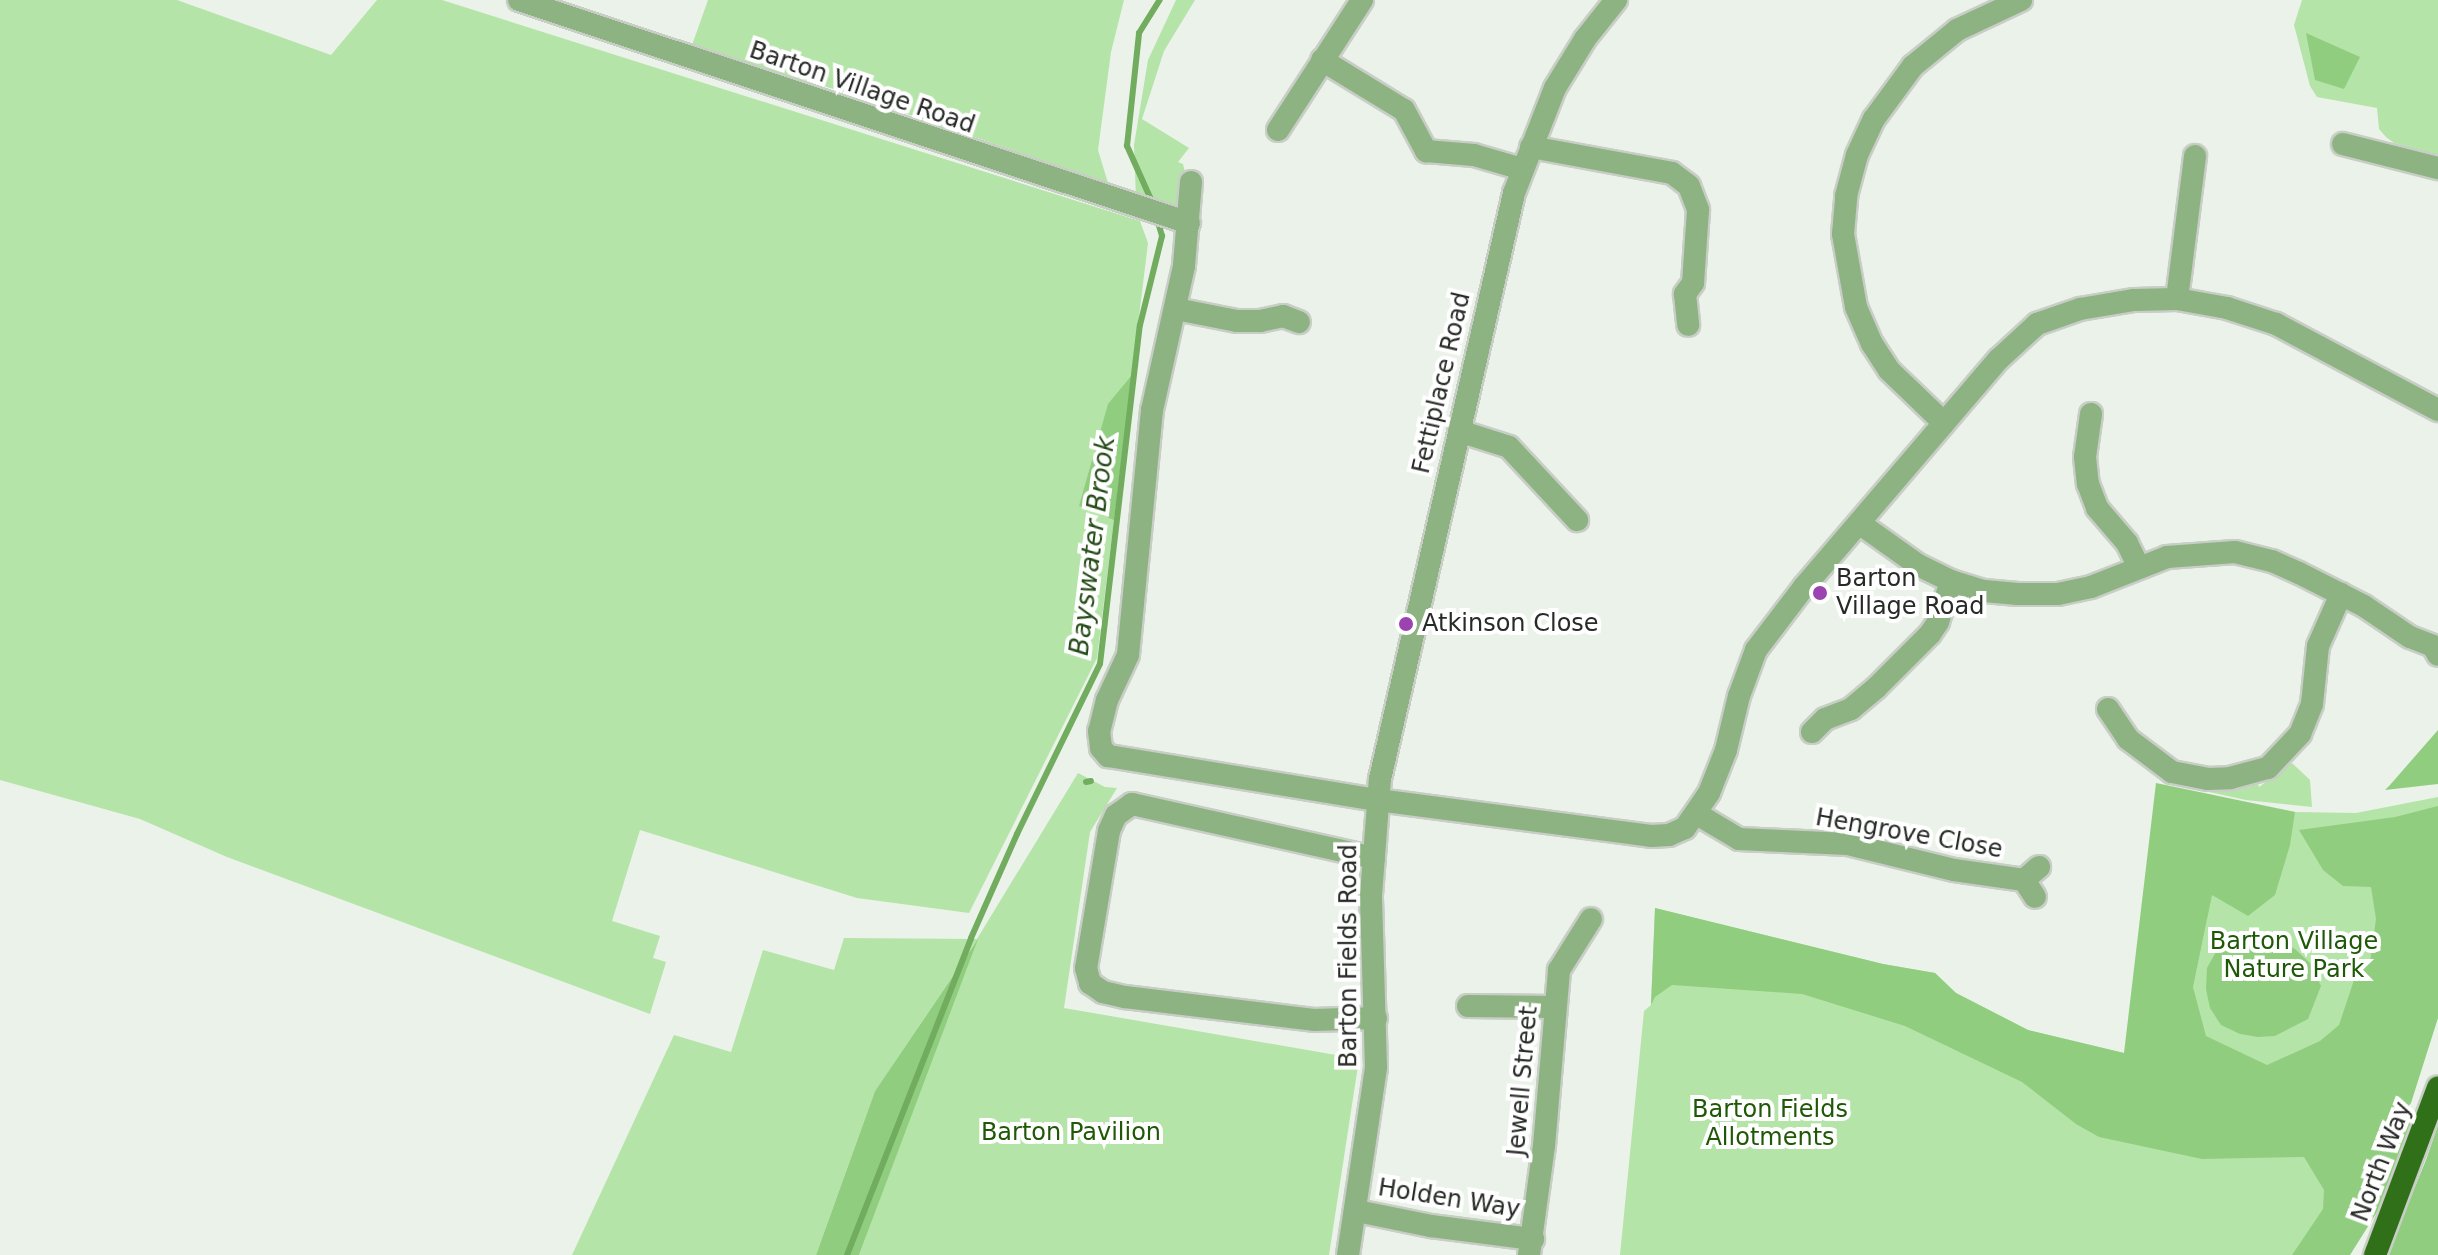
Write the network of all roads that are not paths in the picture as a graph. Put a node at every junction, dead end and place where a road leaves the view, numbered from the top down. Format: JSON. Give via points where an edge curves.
{"nodes":[{"id":1,"x":519,"y":0,"type":"edge"},
{"id":2,"x":1362,"y":0,"type":"edge"},
{"id":3,"x":1616,"y":0,"type":"edge"},
{"id":4,"x":2021,"y":0,"type":"edge"},
{"id":5,"x":1322,"y":60,"type":"junction"},
{"id":6,"x":1278,"y":130,"type":"dead end"},
{"id":7,"x":2343,"y":144,"type":"dead end"},
{"id":8,"x":1531,"y":147,"type":"junction"},
{"id":9,"x":2195,"y":156,"type":"dead end"},
{"id":10,"x":2438,"y":168,"type":"edge"},
{"id":11,"x":1522,"y":169,"type":"junction"},
{"id":12,"x":1191,"y":182,"type":"dead end"},
{"id":13,"x":1180,"y":221,"type":"junction"},
{"id":14,"x":2177,"y":299,"type":"junction"},
{"id":15,"x":1176,"y":309,"type":"junction"},
{"id":16,"x":1290,"y":313,"type":"dead end"},
{"id":17,"x":1688,"y":325,"type":"dead end"},
{"id":18,"x":2438,"y":410,"type":"edge"},
{"id":19,"x":2091,"y":414,"type":"dead end"},
{"id":20,"x":1944,"y":423,"type":"junction"},
{"id":21,"x":1459,"y":431,"type":"junction"},
{"id":22,"x":1577,"y":520,"type":"dead end"},
{"id":23,"x":1859,"y":523,"type":"junction"},
{"id":24,"x":2138,"y":566,"type":"junction"},
{"id":25,"x":1951,"y":581,"type":"junction"},
{"id":26,"x":2341,"y":594,"type":"junction"},
{"id":27,"x":2438,"y":655,"type":"edge"},
{"id":28,"x":2108,"y":709,"type":"dead end"},
{"id":29,"x":1812,"y":732,"type":"dead end"},
{"id":30,"x":1378,"y":800,"type":"junction"},
{"id":31,"x":1697,"y":814,"type":"junction"},
{"id":32,"x":1374,"y":858,"type":"junction"},
{"id":33,"x":2033,"y":881,"type":"dead end"},
{"id":34,"x":1591,"y":919,"type":"dead end"},
{"id":35,"x":1468,"y":1006,"type":"dead end"},
{"id":36,"x":1554,"y":1007,"type":"junction"},
{"id":37,"x":1376,"y":1018,"type":"junction"},
{"id":38,"x":2438,"y":1087,"type":"edge"},
{"id":39,"x":1357,"y":1211,"type":"junction"},
{"id":40,"x":1531,"y":1247,"type":"edge"},
{"id":41,"x":1348,"y":1255,"type":"edge"},
{"id":42,"x":2375,"y":1255,"type":"edge"}],
"edges":[{"from":1,"to":13,"type":"street","name":"Barton Village Road"},
{"from":2,"to":5,"type":"street"},
{"from":3,"to":8,"type":"street","name":"Fettiplace Road","via":[[1555,88]]},
{"from":4,"to":20,"type":"street","via":[[1957,30],[1913,66],[1874,119],[1846,196],[1843,234],[1856,307],[1889,370]]},
{"from":5,"to":6,"type":"street"},
{"from":5,"to":11,"type":"street","via":[[1404,110],[1426,151],[1474,155]]},
{"from":7,"to":10,"type":"street"},
{"from":8,"to":11,"type":"street","name":"Fettiplace Road"},
{"from":8,"to":17,"type":"street","via":[[1682,178],[1696,197],[1698,210],[1693,283],[1685,294]]},
{"from":9,"to":14,"type":"street"},
{"from":11,"to":21,"type":"street","name":"Fettiplace Road"},
{"from":12,"to":13,"type":"street"},
{"from":13,"to":15,"type":"street"},
{"from":14,"to":18,"type":"street","via":[[2276,324]]},
{"from":14,"to":20,"type":"street","via":[[2080,309],[2037,324]]},
{"from":15,"to":16,"type":"street","via":[[1237,321]]},
{"from":15,"to":30,"type":"street","via":[[1152,410],[1128,655],[1107,700],[1099,731],[1101,748],[1108,756]]},
{"from":19,"to":24,"type":"street","via":[[2085,457],[2088,484],[2097,508],[2127,543]]},
{"from":20,"to":23,"type":"street"},
{"from":21,"to":22,"type":"street","via":[[1509,447]]},
{"from":21,"to":30,"type":"street","name":"Fettiplace Road"},
{"from":23,"to":25,"type":"street","via":[[1918,565]]},
{"from":23,"to":31,"type":"street","via":[[1756,650],[1726,750]]},
{"from":24,"to":25,"type":"street","via":[[2091,587],[2058,594],[1984,591]]},
{"from":24,"to":26,"type":"street","via":[[2197,552],[2235,552],[2272,561]]},
{"from":25,"to":29,"type":"street","via":[[1930,634],[1851,709],[1825,719]]},
{"from":26,"to":27,"type":"street","via":[[2433,646]]},
{"from":26,"to":28,"type":"street","via":[[2318,646],[2312,704],[2300,734],[2268,768],[2230,778],[2172,772],[2120,743]]},
{"from":30,"to":31,"type":"street","via":[[1651,836],[1685,828]]},
{"from":30,"to":32,"type":"street","name":"Barton Fields Road"},
{"from":31,"to":33,"type":"street","name":"Hengrove Close","via":[[1739,839],[1848,844],[1954,870]]},
{"from":32,"to":37,"type":"street","name":"Barton Fields Road"},
{"from":32,"to":37,"type":"street","via":[[1132,804],[1116,815],[1109,831],[1086,968],[1090,983],[1125,997],[1314,1020]]},
{"from":34,"to":36,"type":"street","name":"Jewell Street","via":[[1559,970]]},
{"from":35,"to":36,"type":"street"},
{"from":36,"to":40,"type":"street","name":"Jewell Street"},
{"from":37,"to":39,"type":"street","name":"Barton Fields Road","via":[[1376,1067]]},
{"from":38,"to":42,"type":"highway","name":"North Way"},
{"from":39,"to":40,"type":"street","name":"Holden Way"},
{"from":39,"to":41,"type":"street","name":"Barton Fields Road"}]}
